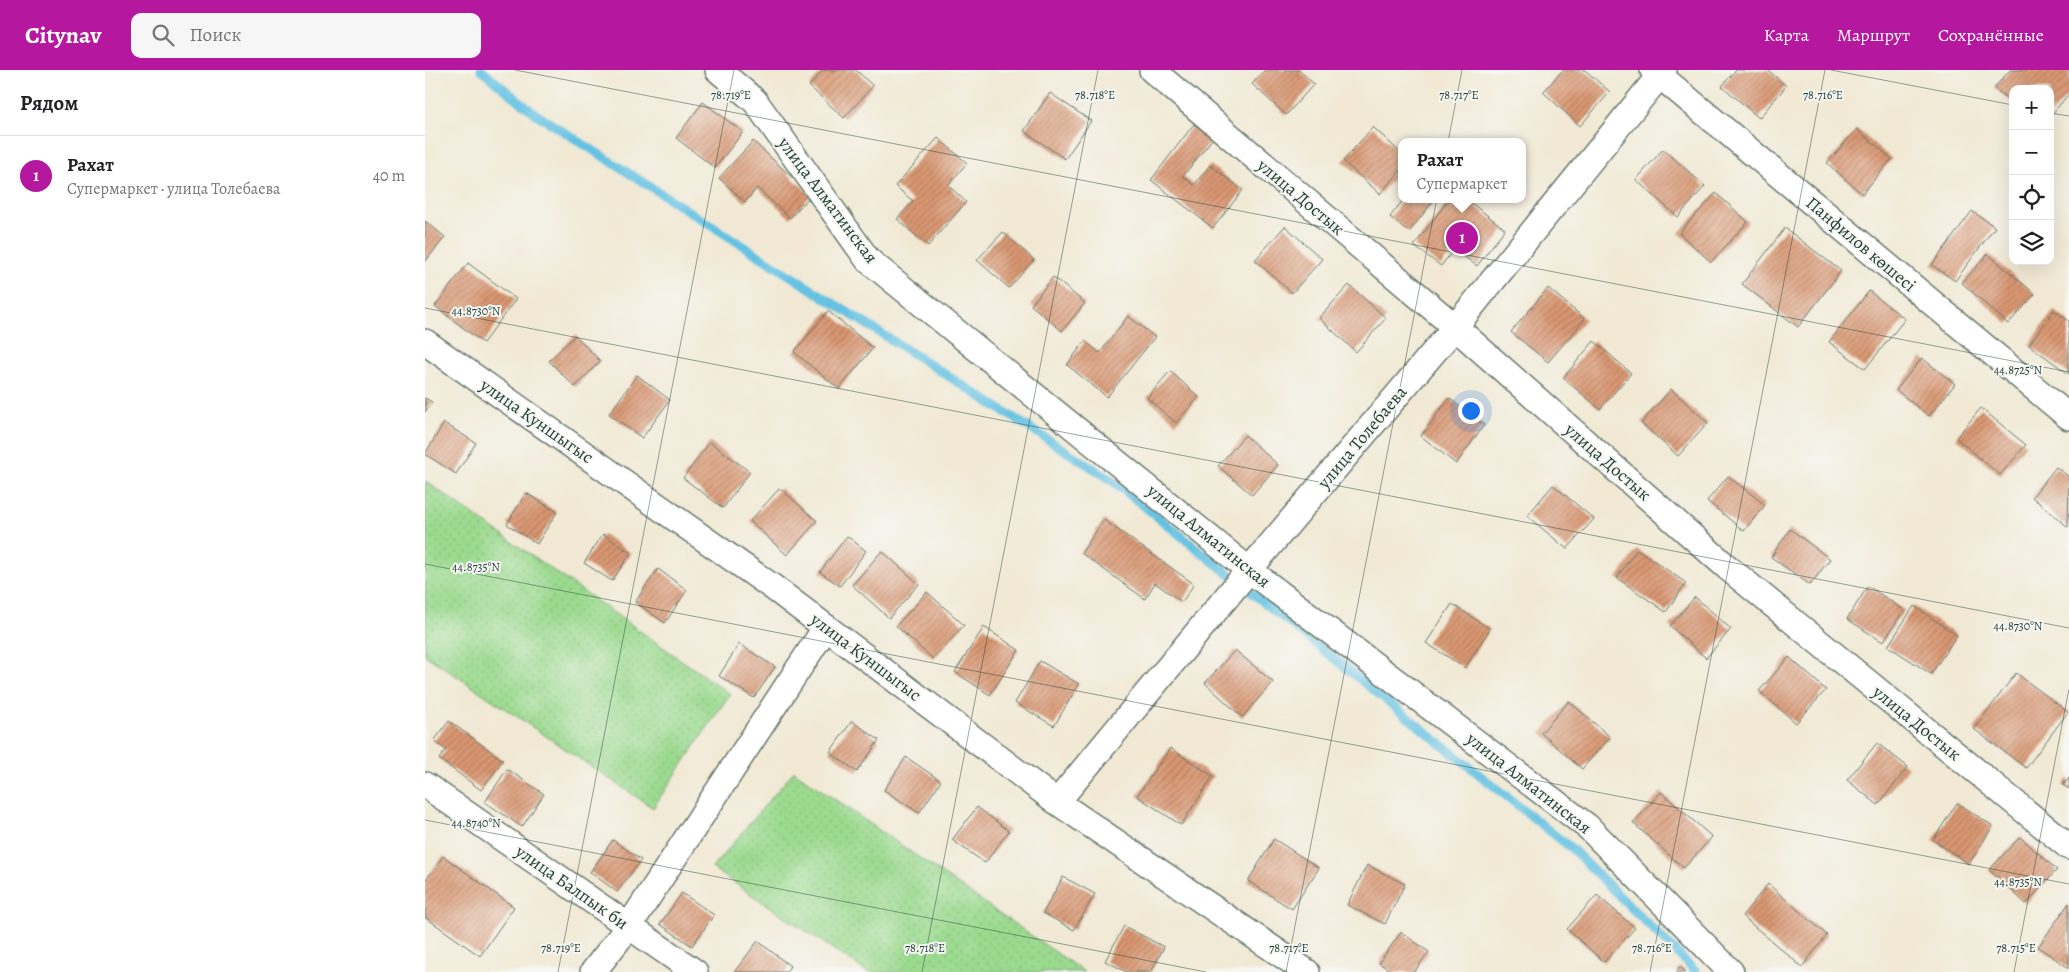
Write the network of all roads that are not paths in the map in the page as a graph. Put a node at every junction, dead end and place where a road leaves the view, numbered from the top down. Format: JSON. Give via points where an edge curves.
{"nodes":[{"id":1,"x":718,"y":70,"type":"edge"},
{"id":2,"x":1152,"y":70,"type":"edge"},
{"id":3,"x":1659,"y":72,"type":"edge"},
{"id":4,"x":1455,"y":328,"type":"junction"},
{"id":5,"x":425,"y":342,"type":"edge"},
{"id":6,"x":2069,"y":417,"type":"edge"},
{"id":7,"x":1249,"y":570,"type":"junction"},
{"id":8,"x":826,"y":627,"type":"junction"},
{"id":9,"x":425,"y":785,"type":"edge"},
{"id":10,"x":1057,"y":802,"type":"junction"},
{"id":11,"x":2069,"y":847,"type":"edge"},
{"id":12,"x":629,"y":926,"type":"junction"},
{"id":13,"x":593,"y":972,"type":"edge"},
{"id":14,"x":695,"y":972,"type":"edge"},
{"id":15,"x":1307,"y":972,"type":"edge"},
{"id":16,"x":1731,"y":972,"type":"edge"}],
"edges":[{"from":1,"to":7,"type":"street","name":"улица Алматинская","via":[[755,101],[868,260]]},
{"from":2,"to":4,"type":"street","name":"улица Достык"},
{"from":3,"to":4,"type":"street","name":"улица Толебаева"},
{"from":3,"to":6,"type":"street","name":"Панфилов көшесі"},
{"from":4,"to":7,"type":"street","name":"улица Толебаева"},
{"from":4,"to":11,"type":"street","name":"улица Достык","via":[[1728,568]]},
{"from":5,"to":8,"type":"street","name":"улица Куншыгыс"},
{"from":7,"to":10,"type":"street","name":"улица Толебаева"},
{"from":7,"to":16,"type":"street","name":"улица Алматинская","via":[[1588,827]]},
{"from":8,"to":10,"type":"street","name":"улица Куншыгыс"},
{"from":8,"to":12,"type":"street"},
{"from":9,"to":12,"type":"street","name":"улица Балпык би"},
{"from":10,"to":15,"type":"street","name":"улица Куншыгыс"},
{"from":12,"to":13,"type":"street"},
{"from":12,"to":14,"type":"street","name":"улица Балпык би"}]}
